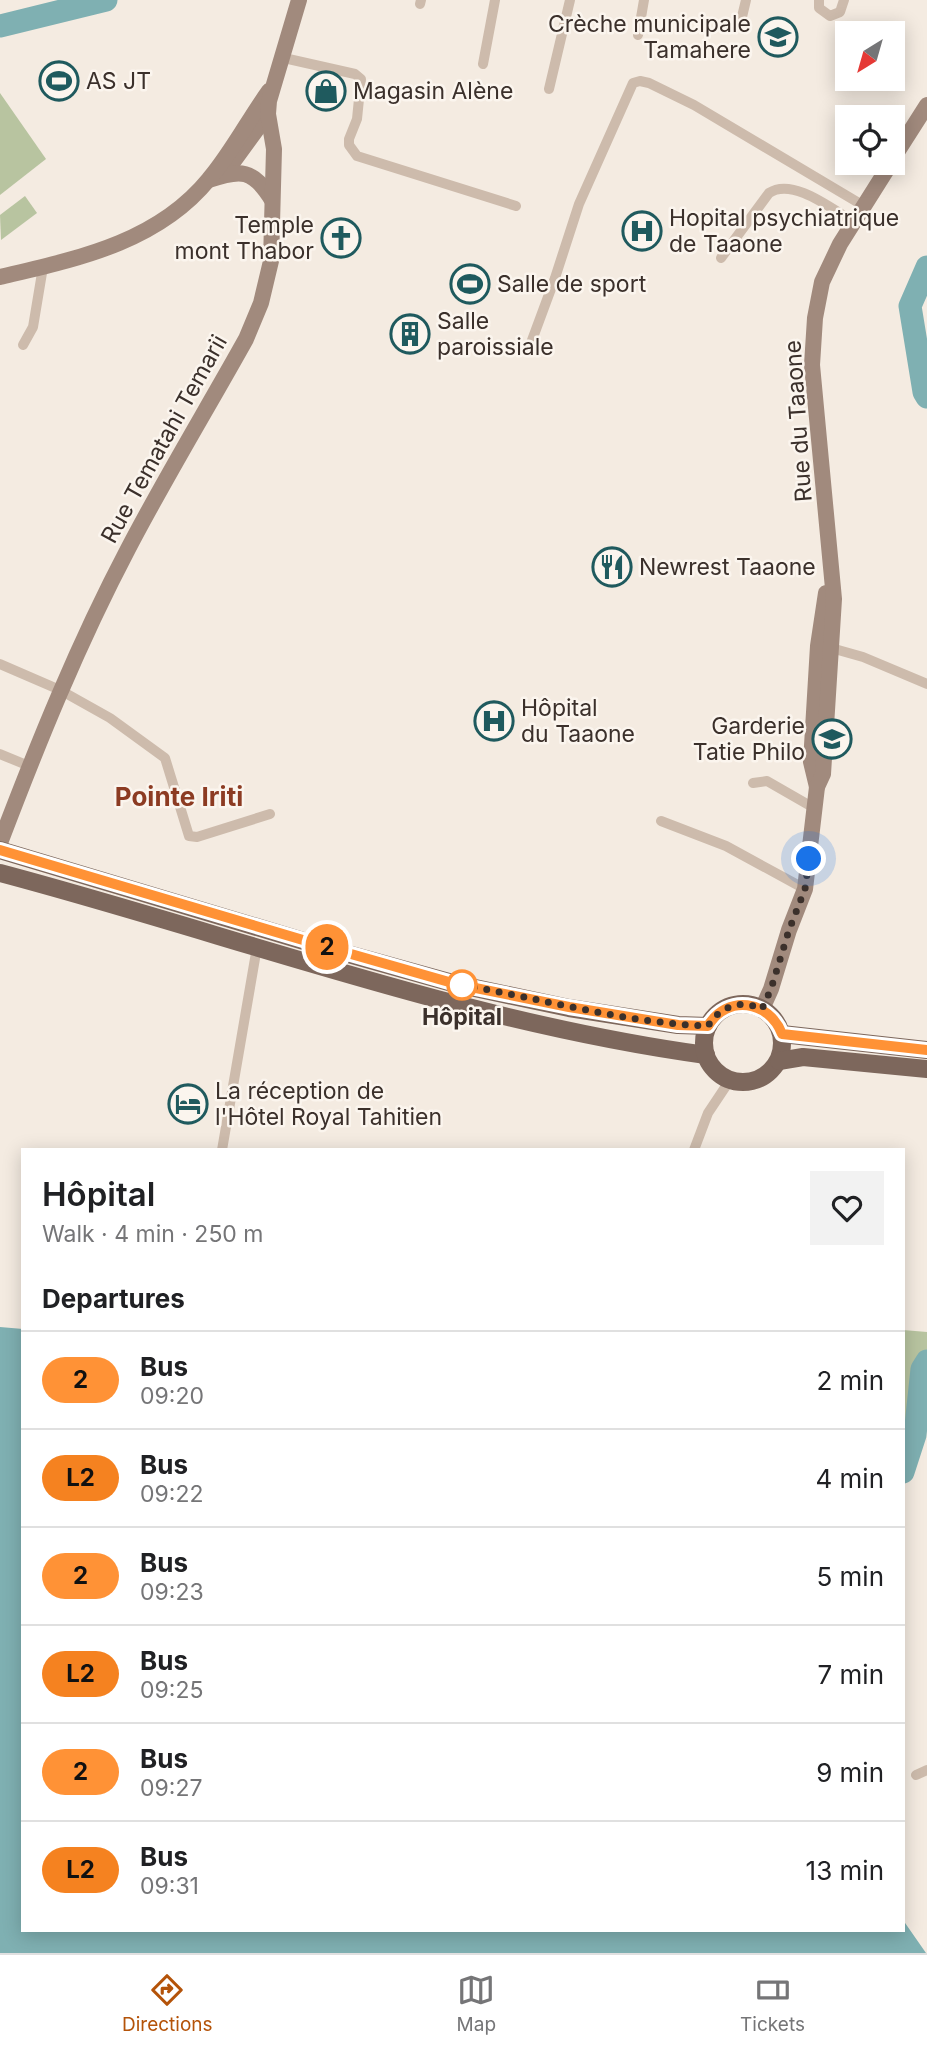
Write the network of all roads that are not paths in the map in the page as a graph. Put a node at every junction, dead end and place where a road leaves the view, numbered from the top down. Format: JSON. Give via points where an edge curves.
{"nodes":[{"id":1,"x":299,"y":0,"type":"edge"},
{"id":2,"x":495,"y":0,"type":"edge"},
{"id":3,"x":570,"y":0,"type":"edge"},
{"id":4,"x":644,"y":0,"type":"edge"},
{"id":5,"x":746,"y":0,"type":"edge"},
{"id":6,"x":819,"y":0,"type":"edge"},
{"id":7,"x":844,"y":0,"type":"edge"},
{"id":8,"x":741,"y":22,"type":"dead end"},
{"id":9,"x":638,"y":35,"type":"dead end"},
{"id":10,"x":284,"y":58,"type":"junction"},
{"id":11,"x":483,"y":64,"type":"dead end"},
{"id":12,"x":276,"y":80,"type":"junction"},
{"id":13,"x":548,"y":89,"type":"dead end"},
{"id":14,"x":927,"y":105,"type":"edge"},
{"id":15,"x":268,"y":114,"type":"junction"},
{"id":16,"x":905,"y":140,"type":"edge"},
{"id":17,"x":883,"y":175,"type":"edge"},
{"id":18,"x":209,"y":180,"type":"junction"},
{"id":19,"x":272,"y":200,"type":"junction"},
{"id":20,"x":516,"y":206,"type":"dead end"},
{"id":21,"x":864,"y":206,"type":"junction"},
{"id":22,"x":854,"y":222,"type":"junction"},
{"id":23,"x":721,"y":258,"type":"dead end"},
{"id":24,"x":43,"y":267,"type":"junction"},
{"id":25,"x":0,"y":277,"type":"edge"},
{"id":26,"x":23,"y":345,"type":"dead end"},
{"id":27,"x":528,"y":351,"type":"dead end"},
{"id":28,"x":825,"y":647,"type":"junction"},
{"id":29,"x":0,"y":664,"type":"edge"},
{"id":30,"x":927,"y":684,"type":"edge"},
{"id":31,"x":60,"y":690,"type":"junction"},
{"id":32,"x":0,"y":754,"type":"edge"},
{"id":33,"x":29,"y":766,"type":"junction"},
{"id":34,"x":753,"y":783,"type":"dead end"},
{"id":35,"x":814,"y":808,"type":"junction"},
{"id":36,"x":270,"y":814,"type":"dead end"},
{"id":37,"x":661,"y":821,"type":"dead end"},
{"id":38,"x":0,"y":843,"type":"edge"},
{"id":39,"x":0,"y":850,"type":"edge"},
{"id":40,"x":0,"y":873,"type":"edge"},
{"id":41,"x":805,"y":889,"type":"junction"},
{"id":42,"x":257,"y":947,"type":"junction"},
{"id":43,"x":762,"y":1009,"type":"junction"},
{"id":44,"x":708,"y":1026,"type":"junction"},
{"id":45,"x":782,"y":1034,"type":"junction"},
{"id":46,"x":927,"y":1049,"type":"edge"},
{"id":47,"x":706,"y":1055,"type":"junction"},
{"id":48,"x":779,"y":1061,"type":"junction"},
{"id":49,"x":927,"y":1069,"type":"edge"},
{"id":50,"x":730,"y":1080,"type":"junction"},
{"id":51,"x":222,"y":1148,"type":"edge"},
{"id":52,"x":695,"y":1148,"type":"edge"}],
"edges":[{"from":1,"to":10,"type":"main road"},
{"from":2,"to":11,"type":"street"},
{"from":3,"to":13,"type":"street"},
{"from":4,"to":9,"type":"street"},
{"from":5,"to":8,"type":"street"},
{"from":6,"to":7,"type":"street","via":[[819,8],[830,16],[840,12]]},
{"from":10,"to":12,"type":"main road"},
{"from":10,"to":20,"type":"street","via":[[362,79],[357,119],[349,139],[357,156]]},
{"from":12,"to":15,"type":"main road","name":"Rue Tematahi Temarii"},
{"from":12,"to":18,"type":"main road"},
{"from":14,"to":16,"type":"main road","name":"Rue du Taaone"},
{"from":15,"to":18,"type":"main road","via":[[237,157]]},
{"from":15,"to":19,"type":"main road","name":"Rue Tematahi Temarii","via":[[274,149]]},
{"from":17,"to":21,"type":"main road","name":"Rue du Taaone"},
{"from":18,"to":19,"type":"main road","via":[[244,173],[258,181]]},
{"from":18,"to":24,"type":"main road","via":[[187,203],[131,240]]},
{"from":19,"to":31,"type":"main road","name":"Rue Tematahi Temarii","via":[[271,261],[254,321],[128,549]]},
{"from":21,"to":22,"type":"main road","name":"Rue du Taaone"},
{"from":21,"to":27,"type":"street","via":[[694,104],[649,83],[633,83],[579,204]]},
{"from":22,"to":23,"type":"street","via":[[796,190],[779,188],[769,193]]},
{"from":22,"to":28,"type":"main road","name":"Rue du Taaone","via":[[822,282],[815,318],[812,365],[834,599]]},
{"from":24,"to":25,"type":"main road"},
{"from":24,"to":26,"type":"street","via":[[33,327]]},
{"from":28,"to":30,"type":"street","via":[[863,657]]},
{"from":28,"to":35,"type":"main road","name":"Rue du Taaone","via":[[823,775]]},
{"from":29,"to":31,"type":"street"},
{"from":31,"to":33,"type":"main road","name":"Rue Tematahi Temarii"},
{"from":31,"to":36,"type":"street","via":[[125,726],[164,758],[189,836]]},
{"from":32,"to":33,"type":"street"},
{"from":33,"to":38,"type":"main road","name":"Rue Tematahi Temarii"},
{"from":34,"to":35,"type":"street","via":[[767,782]]},
{"from":35,"to":41,"type":"main road","name":"Rue du Taaone"},
{"from":37,"to":41,"type":"street","via":[[726,846]]},
{"from":39,"to":44,"type":"main road","via":[[456,984],[569,1007]]},
{"from":40,"to":42,"type":"main road"},
{"from":41,"to":43,"type":"main road","name":"Rue du Taaone"},
{"from":42,"to":47,"type":"main road","via":[[507,1018]]},
{"from":42,"to":51,"type":"street"},
{"from":43,"to":44,"type":"main road","via":[[730,1006]]},
{"from":43,"to":45,"type":"main road"},
{"from":44,"to":47,"type":"main road"},
{"from":45,"to":46,"type":"main road"},
{"from":45,"to":48,"type":"main road"},
{"from":47,"to":50,"type":"main road","via":[[715,1070]]},
{"from":48,"to":49,"type":"main road","via":[[803,1057]]},
{"from":48,"to":50,"type":"main road","via":[[761,1079]]},
{"from":50,"to":52,"type":"street","via":[[708,1113]]}]}
